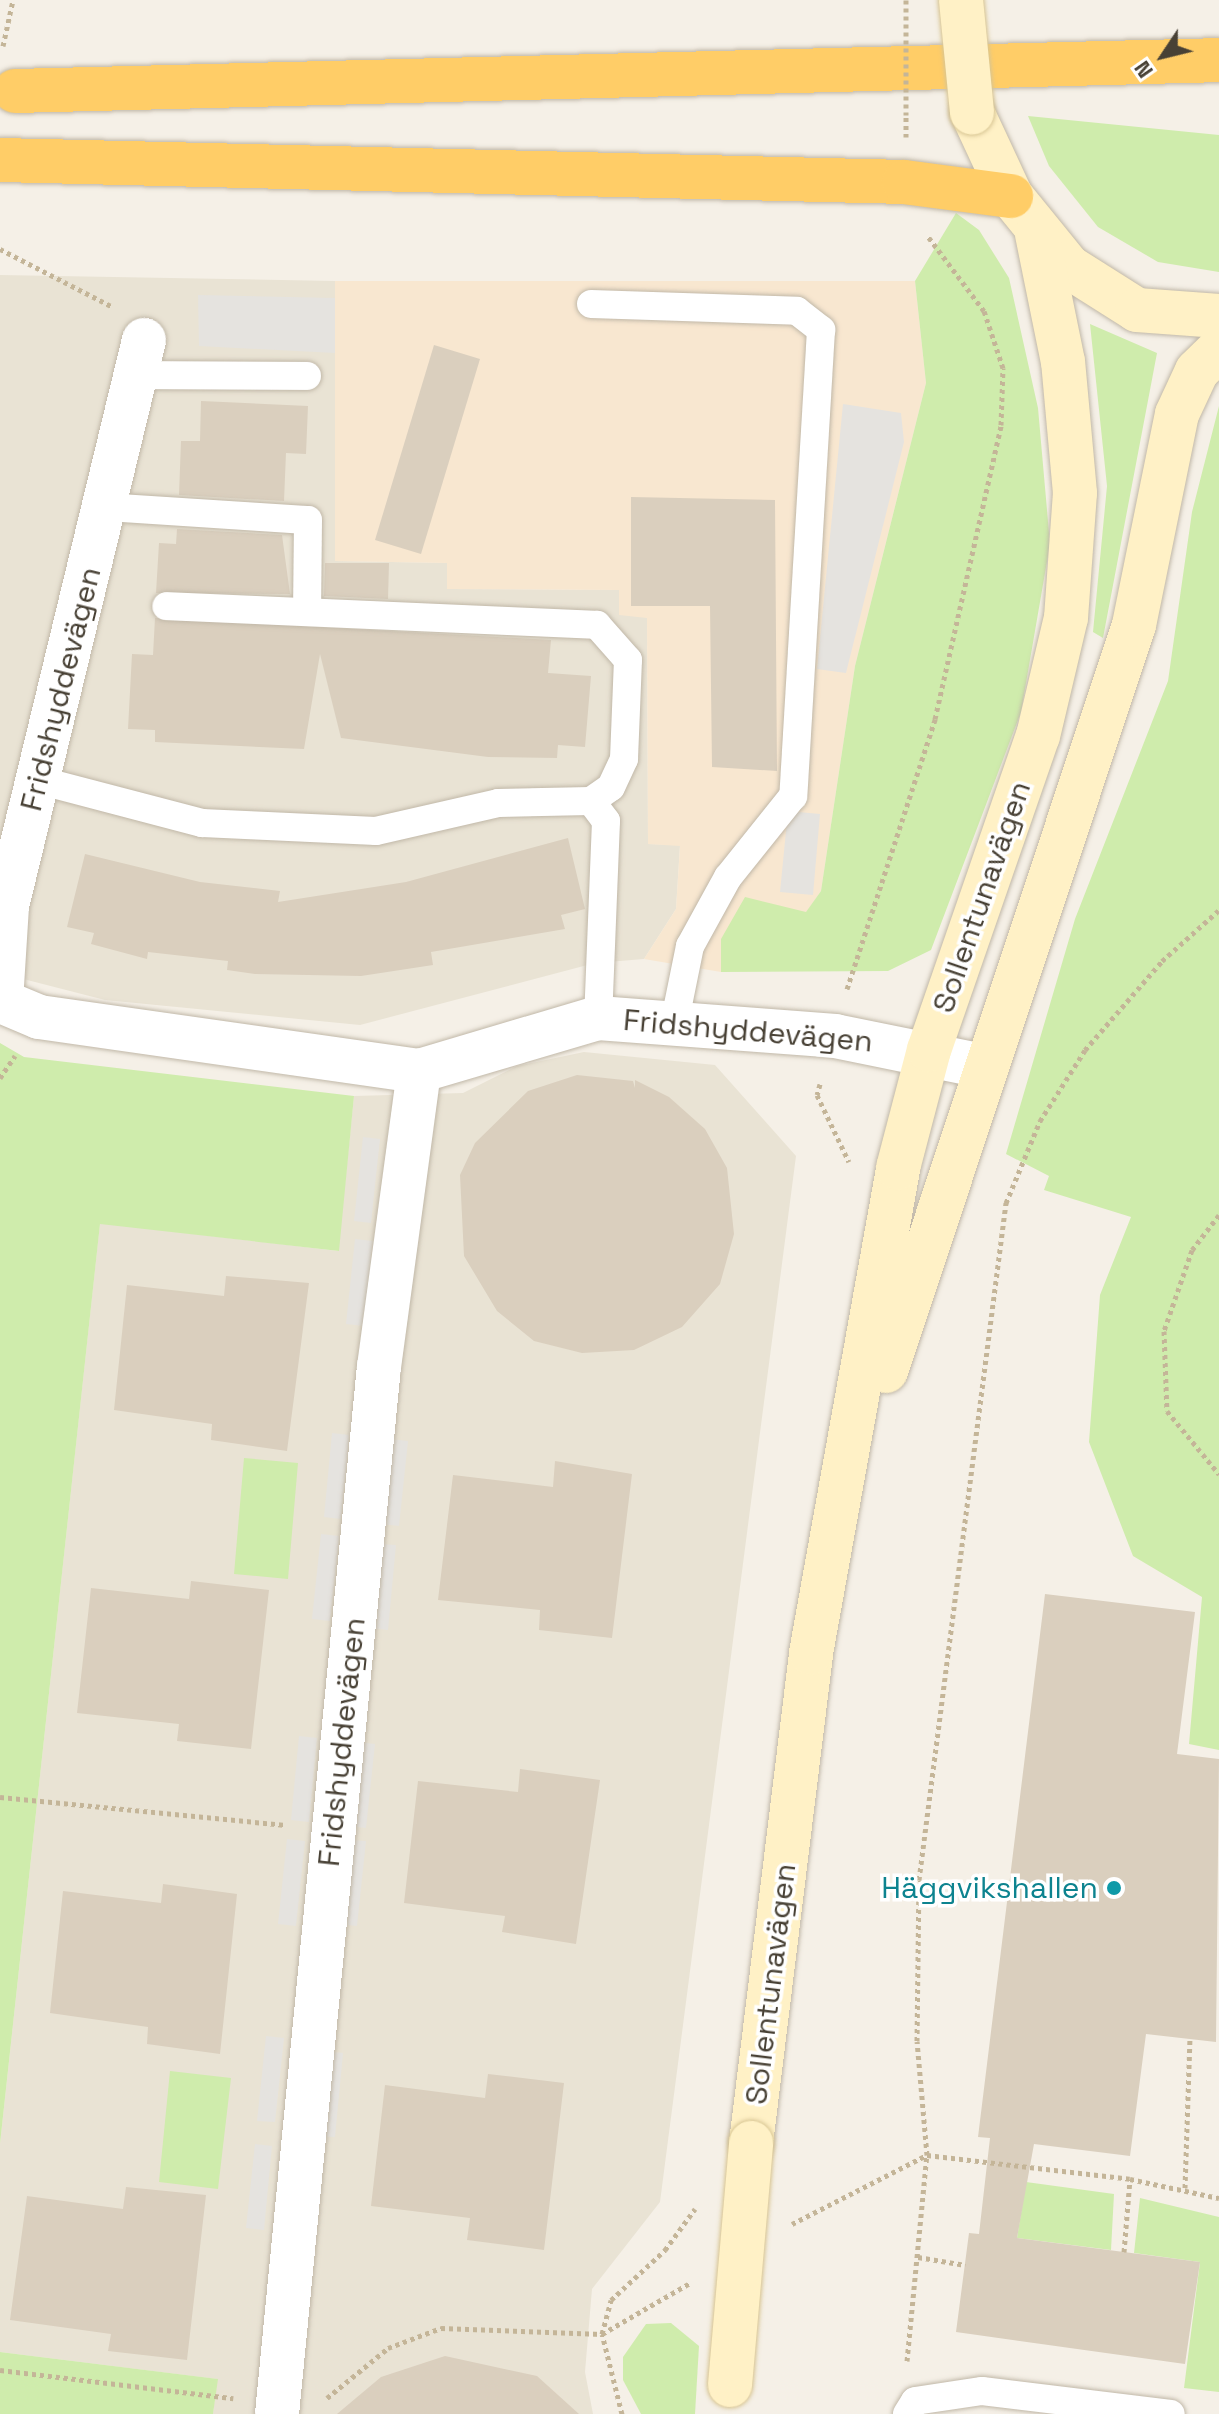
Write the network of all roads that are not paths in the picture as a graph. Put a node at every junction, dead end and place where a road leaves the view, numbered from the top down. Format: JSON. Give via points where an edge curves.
{"nodes":[{"id":1,"x":961,"y":0,"type":"edge"},
{"id":2,"x":1219,"y":60,"type":"edge"},
{"id":3,"x":8,"y":75,"type":"edge"},
{"id":4,"x":0,"y":160,"type":"edge"},
{"id":5,"x":1011,"y":196,"type":"junction"},
{"id":6,"x":1037,"y":234,"type":"junction"},
{"id":7,"x":591,"y":304,"type":"dead end"},
{"id":8,"x":1219,"y":316,"type":"edge"},
{"id":9,"x":1219,"y":350,"type":"edge"},
{"id":10,"x":140,"y":357,"type":"joint"},
{"id":11,"x":307,"y":376,"type":"dead end"},
{"id":12,"x":106,"y":507,"type":"junction"},
{"id":13,"x":166,"y":606,"type":"dead end"},
{"id":14,"x":307,"y":612,"type":"junction"},
{"id":15,"x":38,"y":780,"type":"junction"},
{"id":16,"x":591,"y":801,"type":"junction"},
{"id":17,"x":598,"y":1018,"type":"junction"},
{"id":18,"x":675,"y":1020,"type":"junction"},
{"id":19,"x":929,"y":1050,"type":"junction"},
{"id":20,"x":987,"y":1067,"type":"junction"},
{"id":21,"x":419,"y":1071,"type":"junction"},
{"id":22,"x":829,"y":1557,"type":"junction"},
{"id":23,"x":729,"y":2399,"type":"edge"},
{"id":24,"x":911,"y":2408,"type":"edge"},
{"id":25,"x":278,"y":2409,"type":"edge"},
{"id":26,"x":1171,"y":2414,"type":"edge"}],
"edges":[{"from":1,"to":5,"type":"street","bridge":true,"via":[[972,112]]},
{"from":2,"to":3,"type":"highway"},
{"from":4,"to":5,"type":"highway","via":[[904,182]]},
{"from":5,"to":6,"type":"street"},
{"from":6,"to":8,"type":"street","via":[[1069,267],[1137,310]]},
{"from":6,"to":19,"type":"street","name":"Sollentunavägen","via":[[1063,362],[1075,493],[1066,618],[1038,736]]},
{"from":7,"to":18,"type":"lane","via":[[797,311],[821,330],[793,796],[728,877],[690,946]]},
{"from":9,"to":20,"type":"street","name":"Sollentunavägen","via":[[1197,371],[1177,414],[1134,625]]},
{"from":10,"to":11,"type":"lane"},
{"from":10,"to":12,"type":"street","name":"Fridshyddevägen"},
{"from":12,"to":14,"type":"lane","via":[[308,520]]},
{"from":12,"to":15,"type":"street","name":"Fridshyddevägen"},
{"from":13,"to":14,"type":"lane"},
{"from":14,"to":16,"type":"lane","via":[[597,625],[628,660],[624,759],[611,787]]},
{"from":15,"to":16,"type":"lane","via":[[202,823],[307,831],[427,825],[498,803]]},
{"from":15,"to":21,"type":"street","name":"Fridshyddevägen","via":[[7,906],[1,1001],[39,1017]]},
{"from":16,"to":17,"type":"lane","via":[[606,821]]},
{"from":17,"to":18,"type":"street","name":"Fridshyddevägen"},
{"from":17,"to":21,"type":"street","name":"Fridshyddevägen"},
{"from":18,"to":19,"type":"street","name":"Fridshyddevägen"},
{"from":19,"to":20,"type":"street","name":"Fridshyddevägen"},
{"from":19,"to":22,"type":"street","name":"Sollentunavägen","via":[[898,1168]]},
{"from":20,"to":22,"type":"street","name":"Sollentunavägen","via":[[944,1181]]},
{"from":21,"to":25,"type":"street","name":"Fridshyddevägen","via":[[379,1367]]},
{"from":22,"to":23,"type":"street","name":"Sollentunavägen","bridge":true,"via":[[751,2143]]},
{"from":24,"to":26,"type":"lane","via":[[982,2391]]}]}
